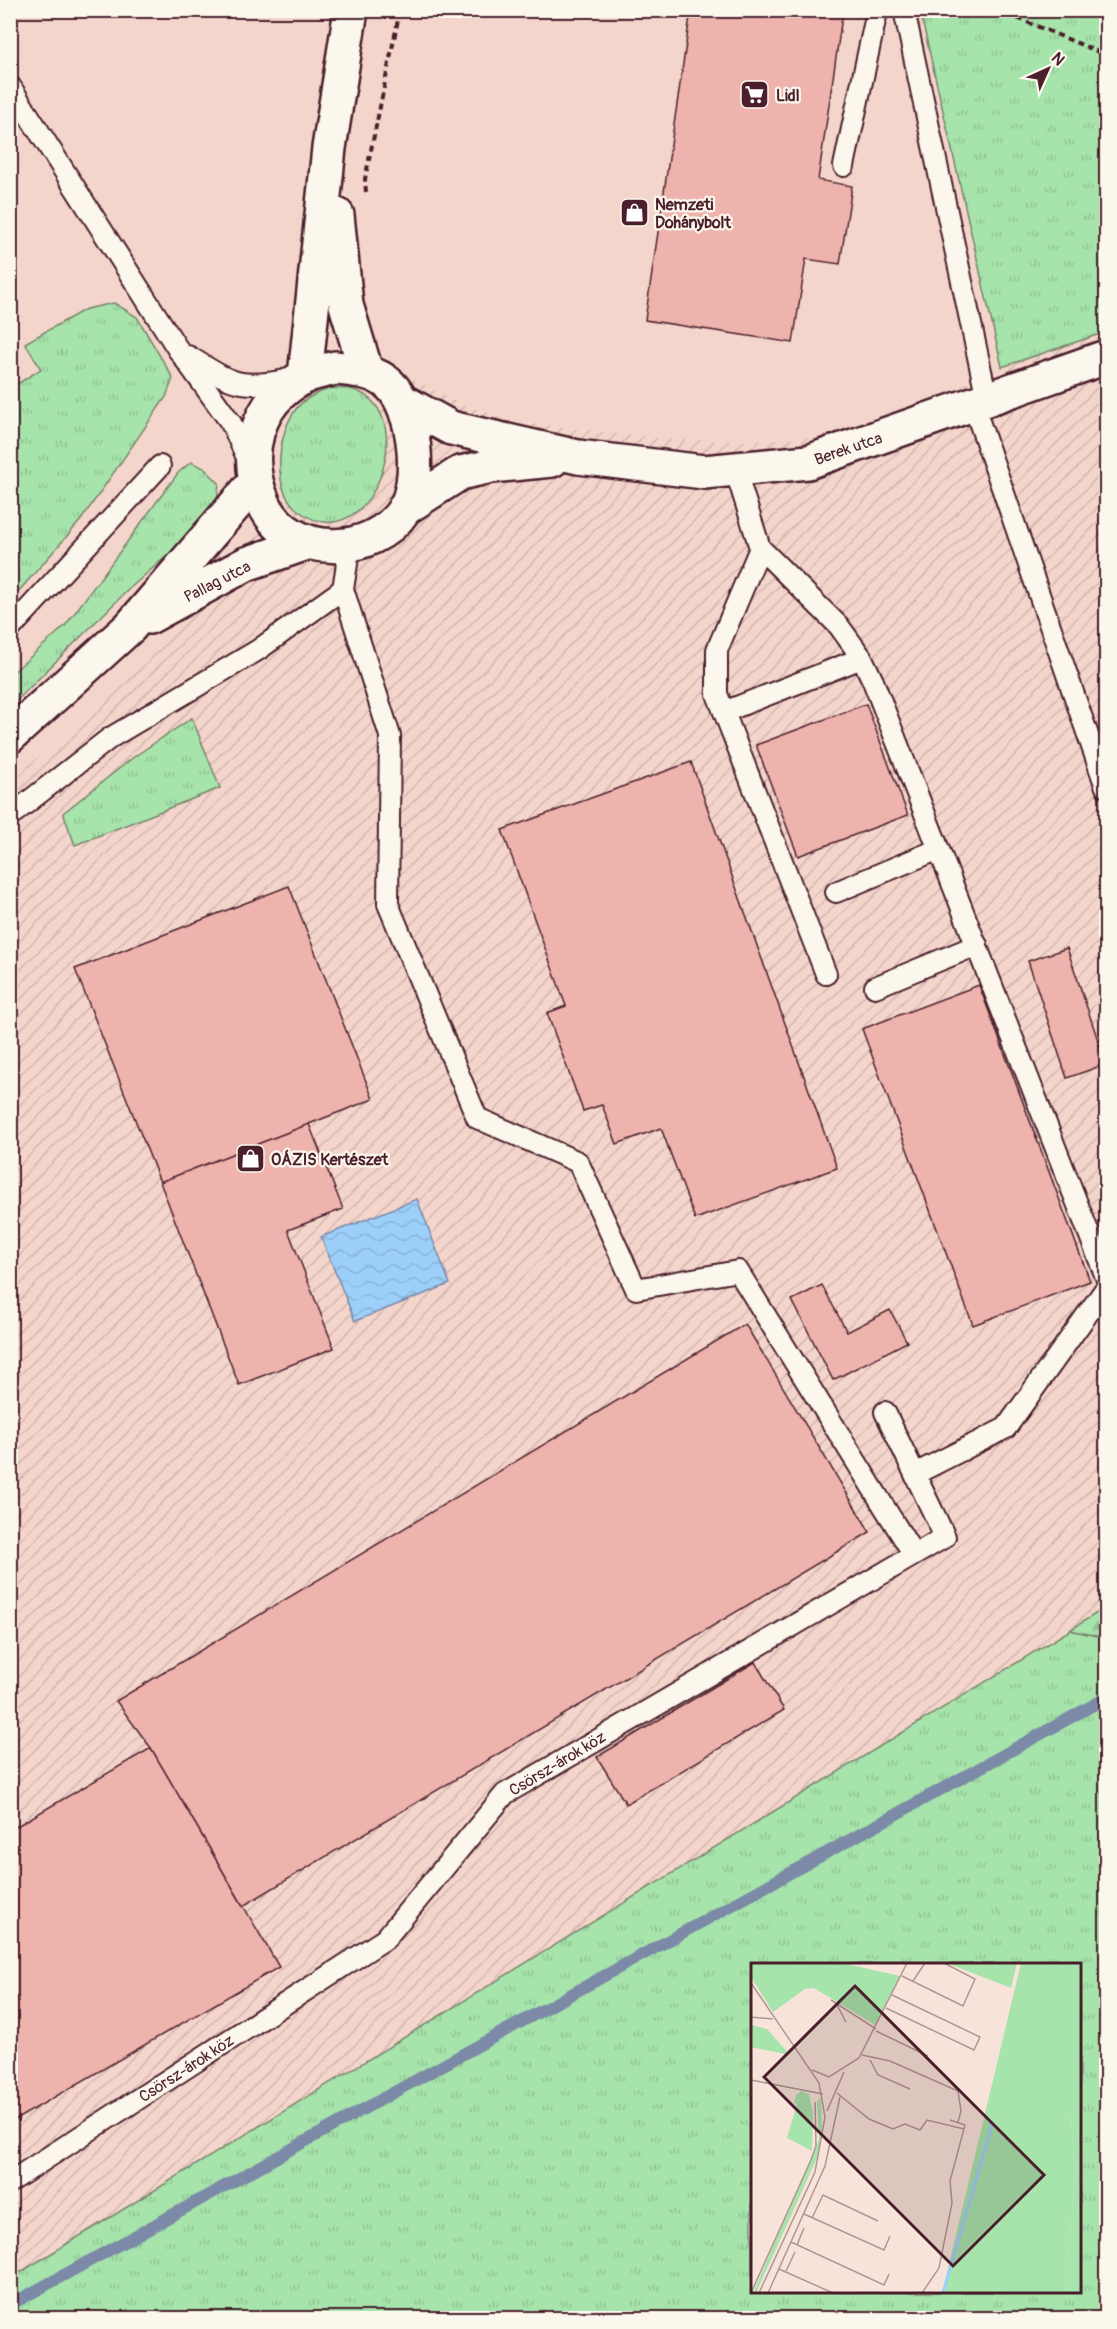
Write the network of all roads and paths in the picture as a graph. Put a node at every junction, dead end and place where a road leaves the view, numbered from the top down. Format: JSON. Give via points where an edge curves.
{"nodes":[{"id":1,"x":351,"y":10,"type":"edge"},
{"id":2,"x":400,"y":10,"type":"edge"},
{"id":3,"x":879,"y":10,"type":"edge"},
{"id":4,"x":904,"y":10,"type":"edge"},
{"id":5,"x":999,"y":10,"type":"edge"},
{"id":6,"x":1107,"y":55,"type":"edge"},
{"id":7,"x":10,"y":86,"type":"edge"},
{"id":8,"x":330,"y":148,"type":"junction"},
{"id":9,"x":844,"y":166,"type":"dead end"},
{"id":10,"x":367,"y":202,"type":"dead end"},
{"id":11,"x":179,"y":351,"type":"junction"},
{"id":12,"x":1107,"y":357,"type":"edge"},
{"id":13,"x":366,"y":371,"type":"junction"},
{"id":14,"x":305,"y":376,"type":"junction"},
{"id":15,"x":402,"y":401,"type":"junction"},
{"id":16,"x":980,"y":402,"type":"junction"},
{"id":17,"x":578,"y":457,"type":"junction"},
{"id":18,"x":160,"y":466,"type":"dead end"},
{"id":19,"x":735,"y":469,"type":"junction"},
{"id":20,"x":254,"y":476,"type":"junction"},
{"id":21,"x":404,"y":509,"type":"junction"},
{"id":22,"x":308,"y":543,"type":"junction"},
{"id":23,"x":351,"y":545,"type":"junction"},
{"id":24,"x":760,"y":548,"type":"junction"},
{"id":25,"x":343,"y":589,"type":"junction"},
{"id":26,"x":130,"y":627,"type":"junction"},
{"id":27,"x":10,"y":629,"type":"edge"},
{"id":28,"x":862,"y":658,"type":"junction"},
{"id":29,"x":724,"y":712,"type":"junction"},
{"id":30,"x":10,"y":736,"type":"edge"},
{"id":31,"x":1107,"y":787,"type":"edge"},
{"id":32,"x":10,"y":816,"type":"edge"},
{"id":33,"x":939,"y":849,"type":"junction"},
{"id":34,"x":836,"y":891,"type":"dead end"},
{"id":35,"x":977,"y":945,"type":"junction"},
{"id":36,"x":826,"y":974,"type":"dead end"},
{"id":37,"x":875,"y":987,"type":"dead end"},
{"id":38,"x":1107,"y":1277,"type":"edge"},
{"id":39,"x":1107,"y":1288,"type":"edge"},
{"id":40,"x":885,"y":1412,"type":"dead end"},
{"id":41,"x":915,"y":1474,"type":"junction"},
{"id":42,"x":914,"y":1555,"type":"junction"},
{"id":43,"x":10,"y":2182,"type":"edge"}],
"edges":[{"from":1,"to":8,"type":"street"},
{"from":2,"to":10,"type":"path","via":[[365,179]]},
{"from":3,"to":9,"type":"lane"},
{"from":4,"to":16,"type":"lane"},
{"from":5,"to":6,"type":"path"},
{"from":7,"to":11,"type":"lane"},
{"from":8,"to":13,"type":"street","via":[[346,305]]},
{"from":8,"to":14,"type":"street"},
{"from":11,"to":14,"type":"lane","via":[[229,381],[259,386]]},
{"from":11,"to":20,"type":"lane","via":[[231,423]]},
{"from":12,"to":16,"type":"street","name":"Berek utca"},
{"from":13,"to":14,"type":"street","via":[[335,368]]},
{"from":13,"to":15,"type":"street","via":[[389,385]]},
{"from":14,"to":20,"type":"street","via":[[282,392],[263,414],[253,441]]},
{"from":15,"to":17,"type":"street","name":"Berek utca","via":[[451,428]]},
{"from":15,"to":21,"type":"street","via":[[413,440],[416,475]]},
{"from":16,"to":19,"type":"street","name":"Berek utca","via":[[808,462]]},
{"from":16,"to":31,"type":"lane"},
{"from":17,"to":19,"type":"street","name":"Berek utca","via":[[704,472]]},
{"from":17,"to":21,"type":"street","name":"Berek utca","via":[[460,473]]},
{"from":18,"to":27,"type":"lane"},
{"from":19,"to":24,"type":"lane"},
{"from":20,"to":22,"type":"street","via":[[272,514],[284,528]]},
{"from":20,"to":26,"type":"street","name":"Pallag utca"},
{"from":21,"to":23,"type":"street","via":[[381,532]]},
{"from":22,"to":23,"type":"street","via":[[327,548]]},
{"from":22,"to":26,"type":"street","name":"Pallag utca","via":[[246,564]]},
{"from":23,"to":25,"type":"lane"},
{"from":24,"to":28,"type":"lane","via":[[839,626]]},
{"from":24,"to":29,"type":"lane","via":[[717,650],[717,694]]},
{"from":25,"to":32,"type":"lane","via":[[258,650],[110,738]]},
{"from":25,"to":42,"type":"lane","via":[[390,736],[388,904],[477,1118],[578,1162],[636,1288],[738,1271]]},
{"from":26,"to":30,"type":"street","name":"Pallag utca"},
{"from":28,"to":29,"type":"lane"},
{"from":28,"to":33,"type":"lane"},
{"from":29,"to":36,"type":"lane"},
{"from":33,"to":34,"type":"lane"},
{"from":33,"to":35,"type":"lane"},
{"from":35,"to":37,"type":"lane"},
{"from":35,"to":38,"type":"lane"},
{"from":39,"to":41,"type":"lane","via":[[1006,1428]]},
{"from":40,"to":41,"type":"lane","name":"Csörsz-árok köz"},
{"from":41,"to":42,"type":"lane","name":"Csörsz-árok köz","via":[[945,1537]]},
{"from":42,"to":43,"type":"lane","name":"Csörsz-árok köz","via":[[505,1794],[385,1939]]}]}
